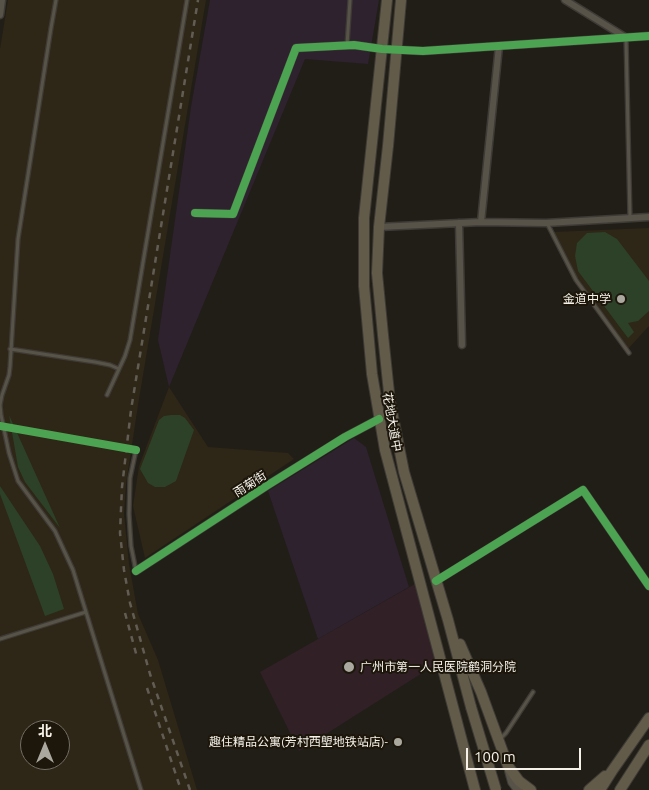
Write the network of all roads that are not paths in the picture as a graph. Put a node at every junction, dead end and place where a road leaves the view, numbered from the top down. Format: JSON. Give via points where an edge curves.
{"nodes":[{"id":1,"x":2,"y":0,"type":"edge"},
{"id":2,"x":56,"y":0,"type":"edge"},
{"id":3,"x":187,"y":0,"type":"edge"},
{"id":4,"x":350,"y":0,"type":"edge"},
{"id":5,"x":387,"y":0,"type":"edge"},
{"id":6,"x":401,"y":0,"type":"edge"},
{"id":7,"x":565,"y":0,"type":"edge"},
{"id":8,"x":0,"y":15,"type":"edge"},
{"id":9,"x":649,"y":36,"type":"edge"},
{"id":10,"x":626,"y":37,"type":"junction"},
{"id":11,"x":347,"y":46,"type":"junction"},
{"id":12,"x":499,"y":46,"type":"junction"},
{"id":13,"x":382,"y":49,"type":"junction"},
{"id":14,"x":397,"y":51,"type":"junction"},
{"id":15,"x":195,"y":213,"type":"dead end"},
{"id":16,"x":649,"y":217,"type":"edge"},
{"id":17,"x":630,"y":218,"type":"junction"},
{"id":18,"x":481,"y":222,"type":"junction"},
{"id":19,"x":546,"y":223,"type":"junction"},
{"id":20,"x":459,"y":224,"type":"junction"},
{"id":21,"x":379,"y":227,"type":"junction"},
{"id":22,"x":462,"y":345,"type":"dead end"},
{"id":23,"x":10,"y":349,"type":"junction"},
{"id":24,"x":629,"y":354,"type":"dead end"},
{"id":25,"x":119,"y":369,"type":"junction"},
{"id":26,"x":107,"y":395,"type":"dead end"},
{"id":27,"x":379,"y":419,"type":"junction"},
{"id":28,"x":136,"y":450,"type":"dead end"},
{"id":29,"x":136,"y":571,"type":"joint"},
{"id":30,"x":436,"y":581,"type":"junction"},
{"id":31,"x":649,"y":586,"type":"edge"},
{"id":32,"x":445,"y":611,"type":"junction"},
{"id":33,"x":86,"y":612,"type":"junction"},
{"id":34,"x":0,"y":639,"type":"edge"},
{"id":35,"x":533,"y":692,"type":"dead end"},
{"id":36,"x":649,"y":718,"type":"edge"},
{"id":37,"x":498,"y":740,"type":"junction"},
{"id":38,"x":649,"y":745,"type":"edge"},
{"id":39,"x":508,"y":766,"type":"junction"},
{"id":40,"x":612,"y":771,"type":"junction"},
{"id":41,"x":141,"y":790,"type":"edge"},
{"id":42,"x":475,"y":790,"type":"edge"},
{"id":43,"x":496,"y":790,"type":"edge"},
{"id":44,"x":518,"y":790,"type":"edge"},
{"id":45,"x":531,"y":790,"type":"edge"},
{"id":46,"x":589,"y":790,"type":"edge"},
{"id":47,"x":600,"y":790,"type":"edge"},
{"id":48,"x":618,"y":790,"type":"edge"}],
"edges":[{"from":1,"to":8,"type":"street"},
{"from":2,"to":23,"type":"lane","via":[[18,239]]},
{"from":3,"to":25,"type":"lane","via":[[132,332]]},
{"from":4,"to":11,"type":"lane"},
{"from":5,"to":13,"type":"main road","name":"花地大道中"},
{"from":6,"to":14,"type":"main road","name":"花地大道中"},
{"from":7,"to":10,"type":"street"},
{"from":9,"to":10,"type":"street"},
{"from":10,"to":12,"type":"street"},
{"from":10,"to":17,"type":"lane"},
{"from":11,"to":13,"type":"street"},
{"from":11,"to":15,"type":"street","via":[[296,48],[233,214]]},
{"from":12,"to":14,"type":"street"},
{"from":12,"to":18,"type":"street"},
{"from":13,"to":14,"type":"street"},
{"from":13,"to":27,"type":"main road","name":"花地大道中","via":[[363,246],[372,374]]},
{"from":14,"to":21,"type":"main road","name":"花地大道中"},
{"from":16,"to":17,"type":"street"},
{"from":17,"to":19,"type":"street"},
{"from":18,"to":19,"type":"street"},
{"from":18,"to":20,"type":"street"},
{"from":19,"to":24,"type":"lane","via":[[576,280]]},
{"from":20,"to":21,"type":"street"},
{"from":20,"to":22,"type":"street"},
{"from":21,"to":30,"type":"main road","name":"花地大道中","via":[[378,290],[390,402],[404,472]]},
{"from":23,"to":25,"type":"lane","via":[[95,362]]},
{"from":23,"to":33,"type":"lane","via":[[9,375],[0,405],[13,468],[18,481],[61,543]]},
{"from":25,"to":26,"type":"lane"},
{"from":27,"to":29,"type":"street","name":"雨菊街","via":[[345,437]]},
{"from":27,"to":42,"type":"main road","name":"花地大道中"},
{"from":28,"to":29,"type":"lane","via":[[130,478],[129,514]]},
{"from":30,"to":31,"type":"street","via":[[583,490]]},
{"from":30,"to":32,"type":"main road","name":"花地大道中"},
{"from":32,"to":37,"type":"main road","via":[[481,692]]},
{"from":32,"to":43,"type":"main road","name":"花地大道中","bridge":true},
{"from":33,"to":34,"type":"lane"},
{"from":33,"to":41,"type":"lane"},
{"from":35,"to":37,"type":"lane"},
{"from":36,"to":40,"type":"main road"},
{"from":37,"to":39,"type":"main road"},
{"from":38,"to":48,"type":"main road"},
{"from":39,"to":44,"type":"street"},
{"from":39,"to":45,"type":"main road"},
{"from":40,"to":46,"type":"main road"},
{"from":40,"to":47,"type":"main road"}]}
